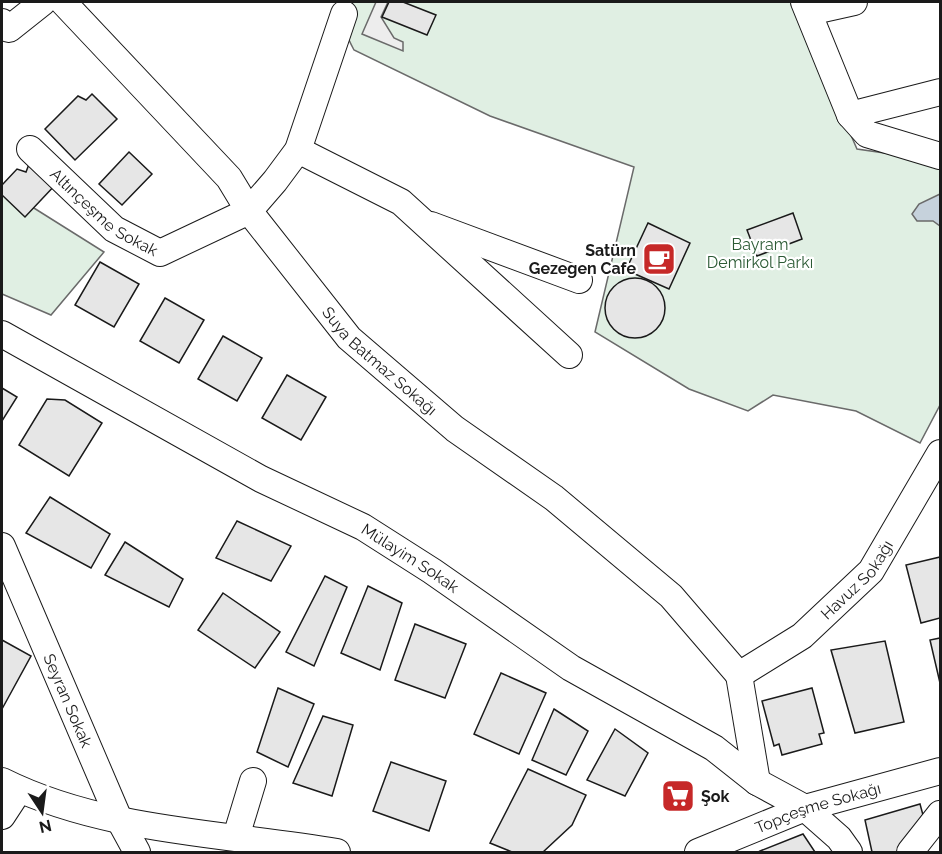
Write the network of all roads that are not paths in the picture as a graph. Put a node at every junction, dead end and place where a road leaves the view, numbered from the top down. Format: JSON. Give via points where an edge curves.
{"nodes":[{"id":1,"x":43,"y":2,"type":"edge"},
{"id":2,"x":854,"y":2,"type":"edge"},
{"id":3,"x":75,"y":6,"type":"edge"},
{"id":4,"x":806,"y":7,"type":"edge"},
{"id":5,"x":344,"y":14,"type":"dead end"},
{"id":6,"x":2,"y":22,"type":"edge"},
{"id":7,"x":940,"y":92,"type":"edge"},
{"id":8,"x":850,"y":115,"type":"junction"},
{"id":9,"x":30,"y":149,"type":"dead end"},
{"id":10,"x":298,"y":150,"type":"junction"},
{"id":11,"x":940,"y":156,"type":"edge"},
{"id":12,"x":249,"y":211,"type":"junction"},
{"id":13,"x":421,"y":221,"type":"junction"},
{"id":14,"x":579,"y":280,"type":"dead end"},
{"id":15,"x":2,"y":334,"type":"edge"},
{"id":16,"x":569,"y":355,"type":"dead end"},
{"id":17,"x":940,"y":453,"type":"edge"},
{"id":18,"x":2,"y":546,"type":"edge"},
{"id":19,"x":739,"y":675,"type":"junction"},
{"id":20,"x":940,"y":771,"type":"edge"},
{"id":21,"x":253,"y":781,"type":"dead end"},
{"id":22,"x":757,"y":782,"type":"junction"},
{"id":23,"x":10,"y":786,"type":"edge"},
{"id":24,"x":805,"y":808,"type":"junction"},
{"id":25,"x":940,"y":814,"type":"edge"},
{"id":26,"x":2,"y":816,"type":"edge"},
{"id":27,"x":119,"y":819,"type":"junction"},
{"id":28,"x":236,"y":837,"type":"junction"},
{"id":29,"x":137,"y":852,"type":"edge"},
{"id":30,"x":337,"y":852,"type":"edge"},
{"id":31,"x":698,"y":852,"type":"edge"},
{"id":32,"x":849,"y":852,"type":"edge"},
{"id":33,"x":910,"y":852,"type":"edge"}],
"edges":[{"from":1,"to":6,"type":"street","via":[[9,29]]},
{"from":2,"to":4,"type":"street"},
{"from":3,"to":12,"type":"street","name":"Suya Batmaz Sokağı","via":[[229,178]]},
{"from":4,"to":8,"type":"street"},
{"from":5,"to":10,"type":"street"},
{"from":7,"to":8,"type":"street"},
{"from":8,"to":11,"type":"street","via":[[867,134]]},
{"from":9,"to":12,"type":"street","name":"Altınçeşme Sokak","via":[[114,229],[160,253]]},
{"from":10,"to":12,"type":"street"},
{"from":10,"to":13,"type":"street","via":[[401,202]]},
{"from":12,"to":19,"type":"street","name":"Suya Batmaz Sokağı","via":[[349,338],[454,429],[554,498],[671,596]]},
{"from":13,"to":14,"type":"street"},
{"from":13,"to":16,"type":"street"},
{"from":15,"to":22,"type":"street","name":"Mülayim Sokak","via":[[261,479],[363,527],[571,668],[714,748]]},
{"from":17,"to":19,"type":"street","name":"Havuz Sokağı","via":[[871,571],[802,636]]},
{"from":18,"to":27,"type":"street","name":"Seyran Sokak"},
{"from":19,"to":22,"type":"street"},
{"from":20,"to":24,"type":"street","name":"Topçeşme Sokağı"},
{"from":21,"to":28,"type":"street"},
{"from":22,"to":24,"type":"street","name":"Mülayim Sokak"},
{"from":23,"to":26,"type":"street"},
{"from":23,"to":27,"type":"street","via":[[33,797]]},
{"from":24,"to":31,"type":"street","name":"Topçeşme Sokağı"},
{"from":24,"to":32,"type":"street","name":"Mülayim Sokak"},
{"from":25,"to":33,"type":"street"},
{"from":27,"to":28,"type":"street"},
{"from":27,"to":29,"type":"street","name":"Seyran Sokak"},
{"from":28,"to":30,"type":"street"}]}
